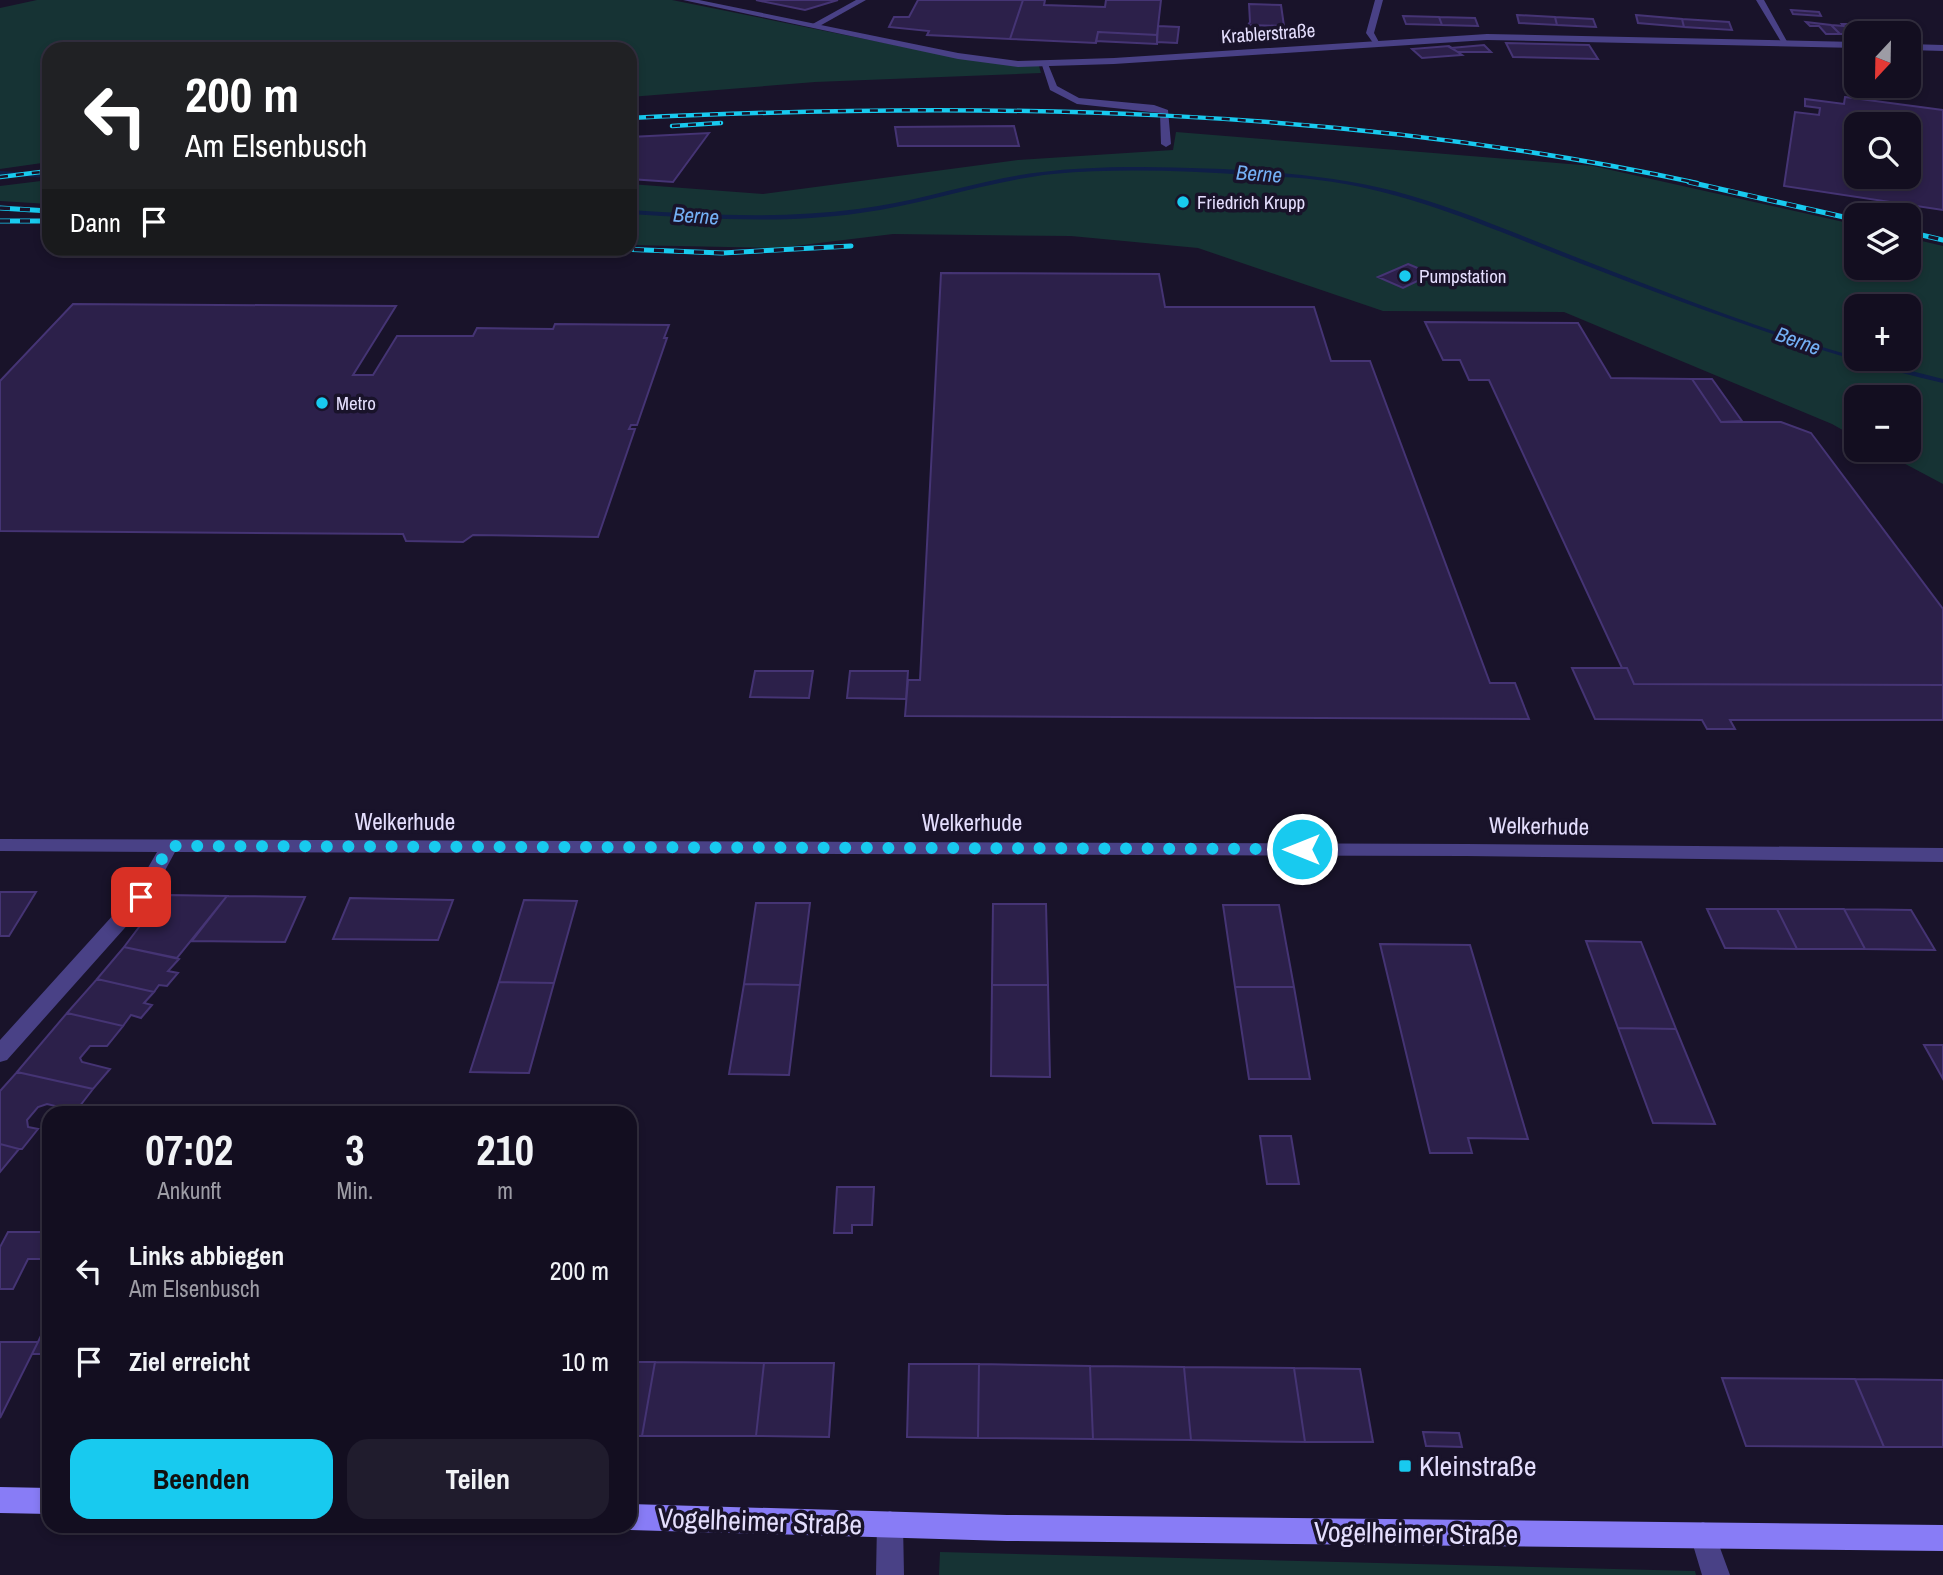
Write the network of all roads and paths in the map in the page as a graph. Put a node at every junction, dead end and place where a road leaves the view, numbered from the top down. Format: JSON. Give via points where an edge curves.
{"nodes":[{"id":1,"x":687,"y":0,"type":"edge"},
{"id":2,"x":862,"y":0,"type":"edge"},
{"id":3,"x":1380,"y":0,"type":"edge"},
{"id":4,"x":1760,"y":0,"type":"edge"},
{"id":5,"x":813,"y":26,"type":"junction"},
{"id":6,"x":1786,"y":43,"type":"junction"},
{"id":7,"x":1376,"y":44,"type":"junction"},
{"id":8,"x":1844,"y":45,"type":"edge"},
{"id":9,"x":1922,"y":47,"type":"edge"},
{"id":10,"x":1943,"y":48,"type":"edge"},
{"id":11,"x":1044,"y":64,"type":"junction"},
{"id":12,"x":1166,"y":144,"type":"dead end"},
{"id":13,"x":0,"y":845,"type":"edge"},
{"id":14,"x":169,"y":846,"type":"junction"},
{"id":15,"x":1943,"y":855,"type":"edge"},
{"id":16,"x":0,"y":1054,"type":"edge"},
{"id":17,"x":0,"y":1500,"type":"edge"},
{"id":18,"x":42,"y":1502,"type":"edge"},
{"id":19,"x":637,"y":1517,"type":"edge"},
{"id":20,"x":890,"y":1524,"type":"junction"},
{"id":21,"x":1703,"y":1535,"type":"junction"},
{"id":22,"x":1943,"y":1538,"type":"edge"},
{"id":23,"x":890,"y":1575,"type":"edge"},
{"id":24,"x":1716,"y":1575,"type":"edge"}],
"edges":[{"from":1,"to":5,"type":"street","name":"Krablerstraße"},
{"from":2,"to":5,"type":"street"},
{"from":3,"to":7,"type":"street","via":[[1370,33]]},
{"from":4,"to":6,"type":"street"},
{"from":5,"to":11,"type":"street","name":"Krablerstraße","via":[[968,57]]},
{"from":6,"to":7,"type":"street","name":"Krablerstraße","via":[[1511,37]]},
{"from":6,"to":8,"type":"street","name":"Krablerstraße"},
{"from":7,"to":11,"type":"street","name":"Krablerstraße"},
{"from":9,"to":10,"type":"street"},
{"from":11,"to":12,"type":"street","via":[[1053,88],[1077,101],[1165,112]]},
{"from":13,"to":14,"type":"street","name":"Welkerhude"},
{"from":14,"to":15,"type":"street","name":"Welkerhude"},
{"from":14,"to":16,"type":"street","via":[[141,897]]},
{"from":17,"to":18,"type":"main road"},
{"from":19,"to":20,"type":"main road","name":"Vogelheimer Straße"},
{"from":20,"to":21,"type":"main road","name":"Vogelheimer Straße"},
{"from":20,"to":23,"type":"street","name":"Vogelheimer Straße"},
{"from":21,"to":22,"type":"main road","name":"Vogelheimer Straße"},
{"from":21,"to":24,"type":"street"}]}
